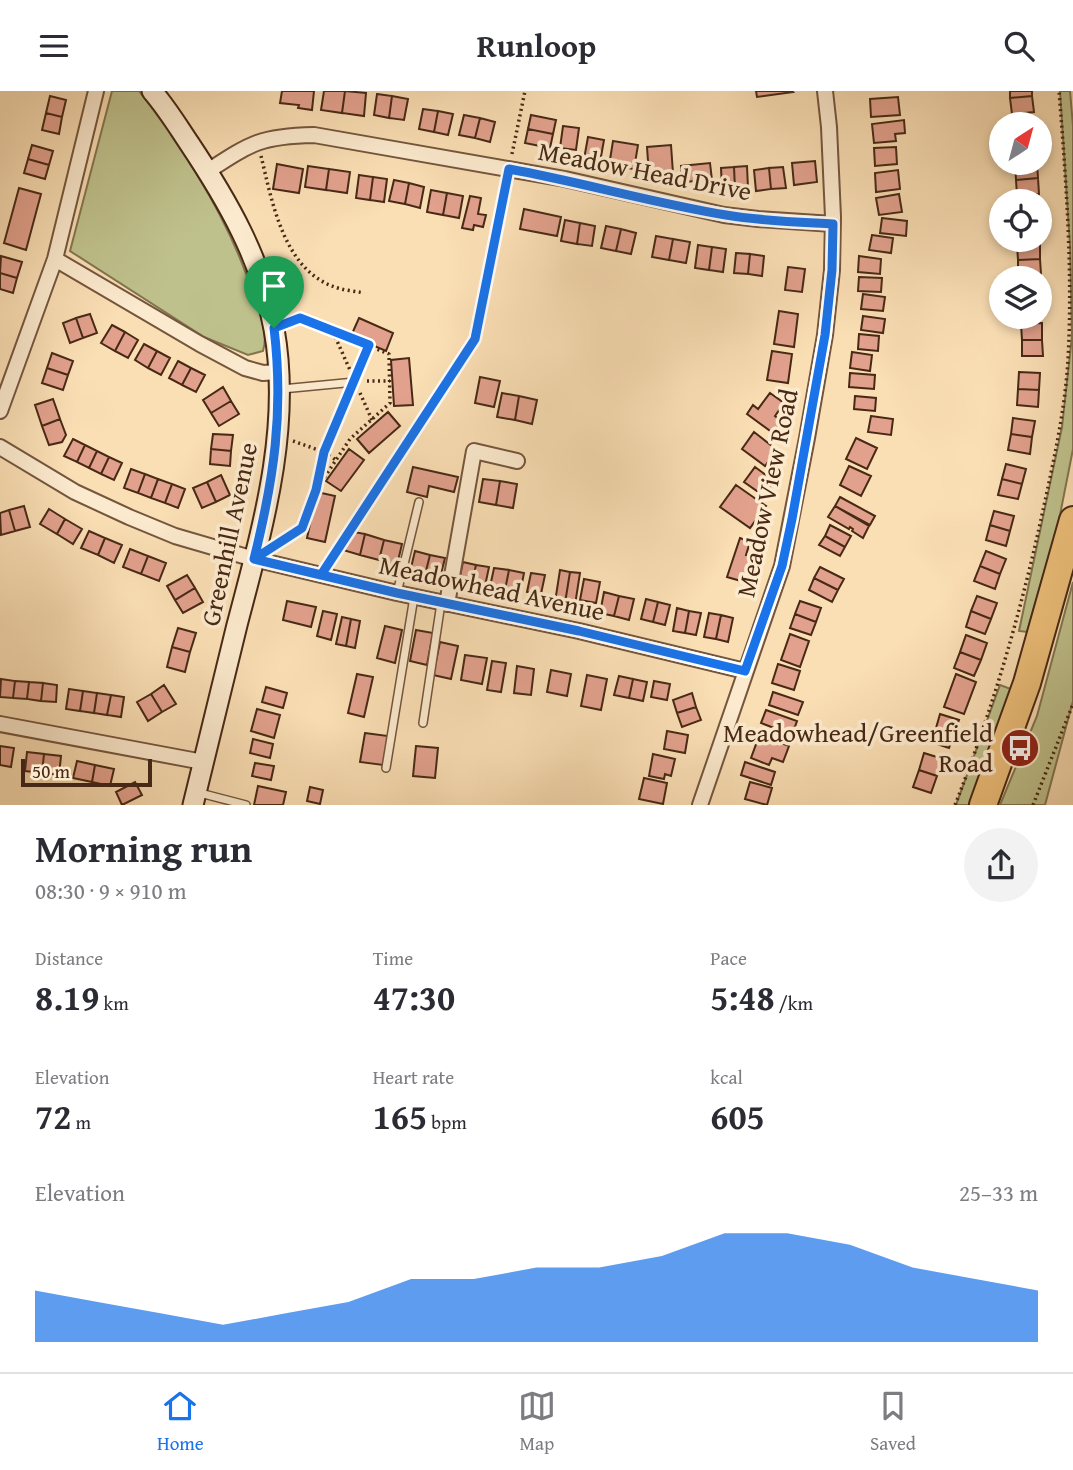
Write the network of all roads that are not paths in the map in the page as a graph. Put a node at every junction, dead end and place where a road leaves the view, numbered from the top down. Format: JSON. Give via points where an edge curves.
{"nodes":[{"id":1,"x":96,"y":91,"type":"edge"},
{"id":2,"x":152,"y":91,"type":"edge"},
{"id":3,"x":825,"y":91,"type":"edge"},
{"id":4,"x":208,"y":171,"type":"junction"},
{"id":5,"x":833,"y":224,"type":"junction"},
{"id":6,"x":55,"y":259,"type":"junction"},
{"id":7,"x":279,"y":381,"type":"junction"},
{"id":8,"x":355,"y":382,"type":"road end"},
{"id":9,"x":0,"y":411,"type":"edge"},
{"id":10,"x":0,"y":447,"type":"edge"},
{"id":11,"x":517,"y":461,"type":"dead end"},
{"id":12,"x":419,"y":502,"type":"dead end"},
{"id":13,"x":1073,"y":520,"type":"edge"},
{"id":14,"x":254,"y":559,"type":"junction"},
{"id":15,"x":397,"y":593,"type":"junction"},
{"id":16,"x":414,"y":597,"type":"junction"},
{"id":17,"x":444,"y":603,"type":"junction"},
{"id":18,"x":745,"y":671,"type":"junction"},
{"id":19,"x":423,"y":723,"type":"dead end"},
{"id":20,"x":0,"y":724,"type":"edge"},
{"id":21,"x":202,"y":762,"type":"junction"},
{"id":22,"x":386,"y":768,"type":"dead end"},
{"id":23,"x":195,"y":799,"type":"edge"},
{"id":24,"x":246,"y":805,"type":"edge"},
{"id":25,"x":700,"y":805,"type":"edge"},
{"id":26,"x":983,"y":805,"type":"edge"}],
"edges":[{"from":1,"to":6,"type":"street"},
{"from":2,"to":4,"type":"street","name":"Greenhill Avenue"},
{"from":3,"to":5,"type":"street","name":"Meadow View Road"},
{"from":4,"to":5,"type":"street","name":"Meadow Head Drive","via":[[249,144],[276,136],[314,135],[565,179],[724,215]]},
{"from":4,"to":7,"type":"street","name":"Greenhill Avenue","via":[[255,260],[274,328]]},
{"from":5,"to":18,"type":"street","name":"Meadow View Road","via":[[825,335],[792,519],[782,566]]},
{"from":6,"to":7,"type":"street","via":[[200,344]]},
{"from":6,"to":9,"type":"street"},
{"from":7,"to":8,"type":"lane"},
{"from":7,"to":14,"type":"street","name":"Greenhill Avenue","via":[[270,494]]},
{"from":10,"to":14,"type":"street","name":"Meadowhead Avenue","via":[[75,492],[129,517]]},
{"from":11,"to":17,"type":"street","via":[[474,451]]},
{"from":12,"to":15,"type":"lane"},
{"from":13,"to":26,"type":"highway","via":[[1027,683]]},
{"from":14,"to":15,"type":"street","name":"Meadowhead Avenue"},
{"from":14,"to":21,"type":"street","name":"Greenhill Avenue"},
{"from":15,"to":16,"type":"street","name":"Meadowhead Avenue"},
{"from":16,"to":17,"type":"street","name":"Meadowhead Avenue"},
{"from":16,"to":22,"type":"lane"},
{"from":17,"to":18,"type":"street","name":"Meadowhead Avenue"},
{"from":17,"to":19,"type":"lane"},
{"from":18,"to":25,"type":"street","name":"Meadow View Road"},
{"from":20,"to":21,"type":"street"},
{"from":21,"to":23,"type":"street","name":"Greenhill Avenue"},
{"from":23,"to":24,"type":"lane"}]}
